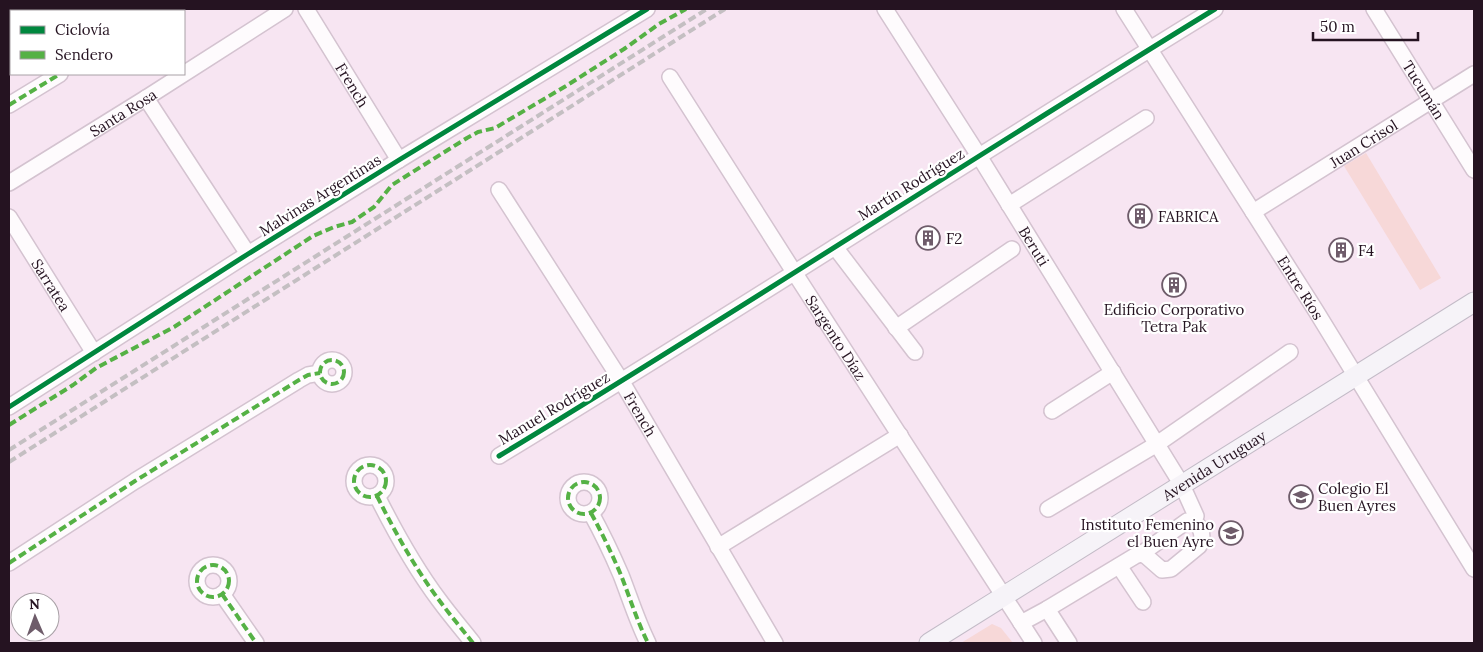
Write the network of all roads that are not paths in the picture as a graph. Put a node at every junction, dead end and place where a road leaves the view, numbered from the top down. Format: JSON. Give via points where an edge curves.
{"nodes":[{"id":1,"x":286,"y":9,"type":"edge"},
{"id":2,"x":306,"y":9,"type":"edge"},
{"id":3,"x":647,"y":9,"type":"edge"},
{"id":4,"x":885,"y":9,"type":"edge"},
{"id":5,"x":1124,"y":9,"type":"edge"},
{"id":6,"x":1215,"y":9,"type":"edge"},
{"id":7,"x":1374,"y":9,"type":"edge"},
{"id":8,"x":1149,"y":49,"type":"junction"},
{"id":9,"x":185,"y":73,"type":"edge"},
{"id":10,"x":1474,"y":74,"type":"edge"},
{"id":11,"x":58,"y":75,"type":"edge"},
{"id":12,"x":182,"y":75,"type":"edge"},
{"id":13,"x":670,"y":76,"type":"dead end"},
{"id":14,"x":146,"y":98,"type":"junction"},
{"id":15,"x":1431,"y":101,"type":"junction"},
{"id":16,"x":9,"y":104,"type":"edge"},
{"id":17,"x":1146,"y":118,"type":"dead end"},
{"id":18,"x":979,"y":156,"type":"junction"},
{"id":19,"x":399,"y":160,"type":"junction"},
{"id":20,"x":1474,"y":170,"type":"edge"},
{"id":21,"x":9,"y":183,"type":"edge"},
{"id":22,"x":499,"y":190,"type":"dead end"},
{"id":23,"x":1009,"y":205,"type":"junction"},
{"id":24,"x":1253,"y":212,"type":"junction"},
{"id":25,"x":9,"y":217,"type":"edge"},
{"id":26,"x":835,"y":246,"type":"junction"},
{"id":27,"x":1012,"y":248,"type":"dead end"},
{"id":28,"x":248,"y":254,"type":"junction"},
{"id":29,"x":794,"y":272,"type":"junction"},
{"id":30,"x":1474,"y":302,"type":"edge"},
{"id":31,"x":896,"y":328,"type":"junction"},
{"id":32,"x":915,"y":352,"type":"dead end"},
{"id":33,"x":1290,"y":352,"type":"dead end"},
{"id":34,"x":94,"y":353,"type":"junction"},
{"id":35,"x":1113,"y":372,"type":"junction"},
{"id":36,"x":320,"y":373,"type":"dead end"},
{"id":37,"x":1356,"y":376,"type":"junction"},
{"id":38,"x":622,"y":382,"type":"junction"},
{"id":39,"x":9,"y":408,"type":"edge"},
{"id":40,"x":1052,"y":411,"type":"dead end"},
{"id":41,"x":900,"y":435,"type":"junction"},
{"id":42,"x":1157,"y":444,"type":"junction"},
{"id":43,"x":500,"y":456,"type":"dead end"},
{"id":44,"x":1182,"y":485,"type":"junction"},
{"id":45,"x":377,"y":496,"type":"dead end"},
{"id":46,"x":1048,"y":509,"type":"dead end"},
{"id":47,"x":591,"y":513,"type":"dead end"},
{"id":48,"x":1192,"y":521,"type":"junction"},
{"id":49,"x":718,"y":546,"type":"junction"},
{"id":50,"x":1141,"y":554,"type":"junction"},
{"id":51,"x":9,"y":563,"type":"edge"},
{"id":52,"x":1119,"y":566,"type":"junction"},
{"id":53,"x":1474,"y":569,"type":"edge"},
{"id":54,"x":222,"y":594,"type":"dead end"},
{"id":55,"x":1004,"y":596,"type":"junction"},
{"id":56,"x":1143,"y":602,"type":"dead end"},
{"id":57,"x":1048,"y":609,"type":"junction"},
{"id":58,"x":1021,"y":623,"type":"junction"},
{"id":59,"x":256,"y":643,"type":"edge"},
{"id":60,"x":473,"y":643,"type":"edge"},
{"id":61,"x":648,"y":643,"type":"edge"},
{"id":62,"x":776,"y":643,"type":"edge"},
{"id":63,"x":930,"y":643,"type":"edge"},
{"id":64,"x":1034,"y":643,"type":"edge"},
{"id":65,"x":1069,"y":643,"type":"edge"}],
"edges":[{"from":1,"to":9,"type":"street","name":"Santa Rosa"},
{"from":2,"to":19,"type":"street","name":"French"},
{"from":3,"to":19,"type":"street","name":"Malvinas Argentinas"},
{"from":4,"to":18,"type":"street","name":"Beruti"},
{"from":5,"to":8,"type":"street","name":"Entre Ríos"},
{"from":6,"to":8,"type":"street","name":"Martín Rodríguez"},
{"from":7,"to":15,"type":"street","name":"Tucumán"},
{"from":8,"to":18,"type":"street","name":"Martín Rodríguez"},
{"from":8,"to":24,"type":"street","name":"Entre Ríos"},
{"from":10,"to":15,"type":"street","name":"Juan Crisol"},
{"from":11,"to":16,"type":"street"},
{"from":12,"to":14,"type":"street","name":"Santa Rosa"},
{"from":13,"to":29,"type":"street","name":"Sargento Díaz"},
{"from":14,"to":21,"type":"street","name":"Santa Rosa"},
{"from":14,"to":28,"type":"street"},
{"from":15,"to":20,"type":"street","name":"Tucumán"},
{"from":15,"to":24,"type":"street","name":"Juan Crisol"},
{"from":17,"to":23,"type":"street"},
{"from":18,"to":23,"type":"street","name":"Beruti"},
{"from":18,"to":26,"type":"street","name":"Martín Rodríguez"},
{"from":19,"to":28,"type":"street","name":"Malvinas Argentinas"},
{"from":22,"to":38,"type":"street","name":"French"},
{"from":23,"to":35,"type":"street","name":"Beruti"},
{"from":24,"to":37,"type":"street","name":"Entre Ríos"},
{"from":25,"to":34,"type":"street","name":"Sarratea"},
{"from":26,"to":29,"type":"street","name":"Martín Rodríguez"},
{"from":26,"to":31,"type":"street"},
{"from":27,"to":31,"type":"street"},
{"from":28,"to":34,"type":"street","name":"Malvinas Argentinas"},
{"from":29,"to":38,"type":"street","name":"Martín Rodríguez"},
{"from":29,"to":41,"type":"street","name":"Sargento Díaz"},
{"from":30,"to":37,"type":"main road","name":"Avenida Uruguay"},
{"from":31,"to":32,"type":"street"},
{"from":33,"to":42,"type":"street"},
{"from":34,"to":39,"type":"street","name":"Malvinas Argentinas"},
{"from":35,"to":40,"type":"street"},
{"from":35,"to":42,"type":"street","name":"Beruti"},
{"from":36,"to":51,"type":"street","via":[[299,380]]},
{"from":37,"to":44,"type":"main road","name":"Avenida Uruguay"},
{"from":37,"to":53,"type":"street","name":"Entre Ríos"},
{"from":38,"to":43,"type":"street","name":"Manuel Rodríguez"},
{"from":38,"to":49,"type":"street","name":"French"},
{"from":41,"to":49,"type":"street"},
{"from":41,"to":55,"type":"street","name":"Sargento Díaz"},
{"from":42,"to":44,"type":"street","name":"Beruti"},
{"from":42,"to":46,"type":"street"},
{"from":44,"to":48,"type":"street","name":"Beruti","via":[[1196,516]]},
{"from":44,"to":55,"type":"main road","name":"Avenida Uruguay"},
{"from":45,"to":60,"type":"street","via":[[419,571]]},
{"from":47,"to":61,"type":"street","via":[[622,577]]},
{"from":48,"to":50,"type":"street","via":[[1187,521]]},
{"from":48,"to":50,"type":"street","via":[[1202,533],[1202,542],[1171,570],[1162,570]]},
{"from":49,"to":62,"type":"street","name":"French"},
{"from":50,"to":52,"type":"street"},
{"from":52,"to":56,"type":"street"},
{"from":52,"to":57,"type":"street"},
{"from":54,"to":59,"type":"street"},
{"from":55,"to":58,"type":"street","name":"Sargento Díaz"},
{"from":55,"to":63,"type":"main road","name":"Avenida Uruguay"},
{"from":57,"to":58,"type":"street"},
{"from":57,"to":65,"type":"street"},
{"from":58,"to":64,"type":"street","name":"Sargento Díaz"}]}
